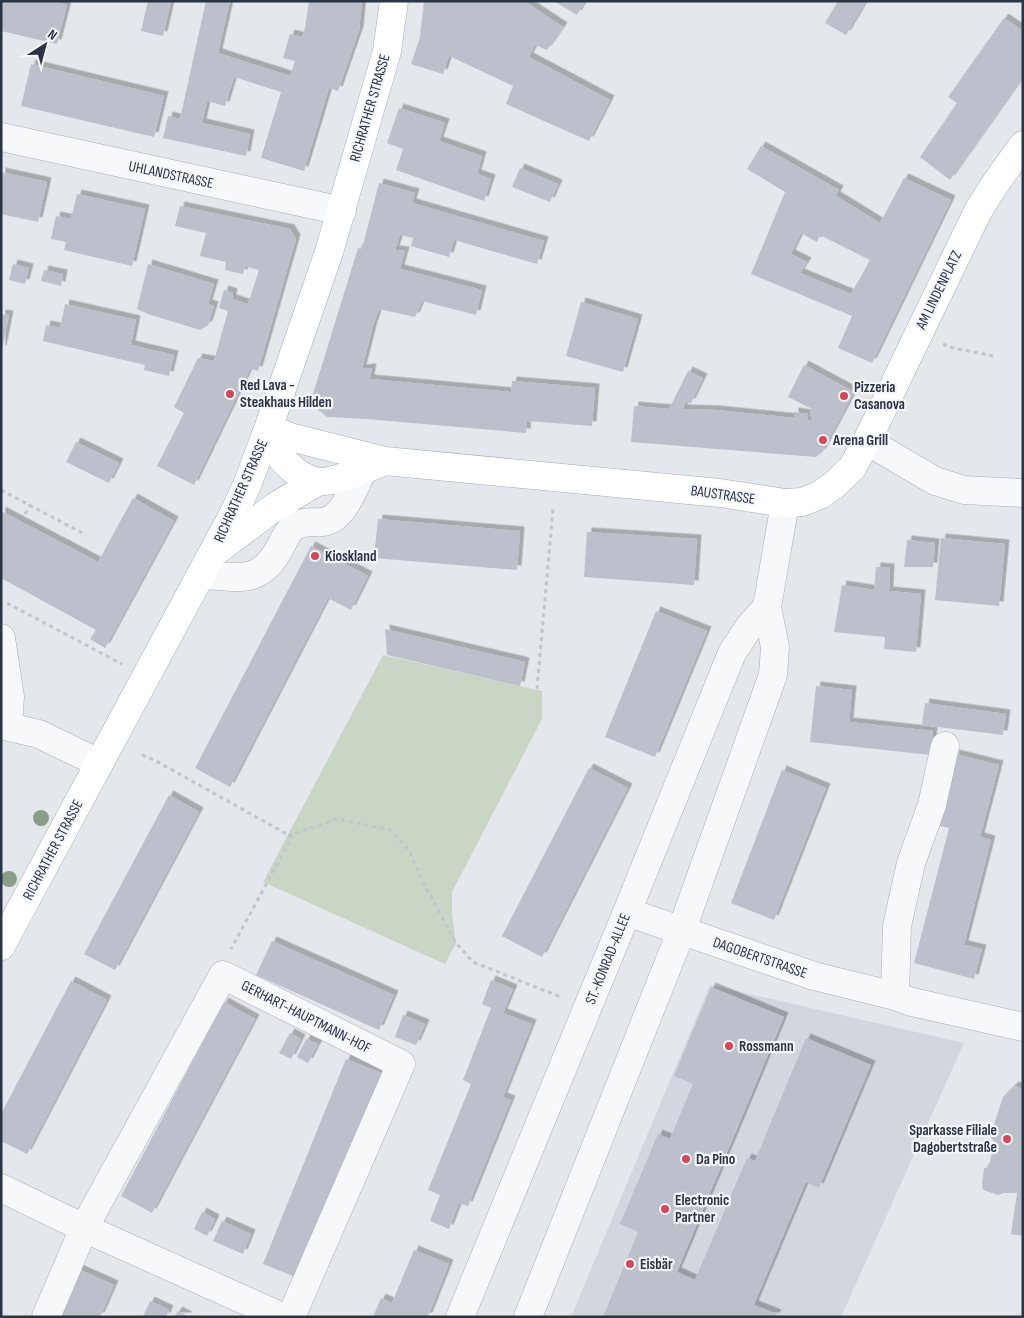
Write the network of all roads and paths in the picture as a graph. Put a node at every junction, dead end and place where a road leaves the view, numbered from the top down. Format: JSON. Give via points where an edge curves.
{"nodes":[{"id":1,"x":394,"y":1,"type":"edge"},
{"id":2,"x":1,"y":137,"type":"edge"},
{"id":3,"x":1023,"y":145,"type":"edge"},
{"id":4,"x":342,"y":211,"type":"junction"},
{"id":5,"x":936,"y":341,"type":"dead end"},
{"id":6,"x":993,"y":356,"type":"dead end"},
{"id":7,"x":268,"y":429,"type":"junction"},
{"id":8,"x":867,"y":441,"type":"junction"},
{"id":9,"x":374,"y":466,"type":"junction"},
{"id":10,"x":317,"y":482,"type":"junction"},
{"id":11,"x":1,"y":490,"type":"edge"},
{"id":12,"x":1023,"y":493,"type":"edge"},
{"id":13,"x":785,"y":503,"type":"junction"},
{"id":14,"x":30,"y":505,"type":"junction"},
{"id":15,"x":553,"y":510,"type":"dead end"},
{"id":16,"x":25,"y":514,"type":"dead end"},
{"id":17,"x":86,"y":536,"type":"dead end"},
{"id":18,"x":206,"y":566,"type":"junction"},
{"id":19,"x":8,"y":603,"type":"dead end"},
{"id":20,"x":766,"y":607,"type":"junction"},
{"id":21,"x":1,"y":638,"type":"edge"},
{"id":22,"x":122,"y":664,"type":"dead end"},
{"id":23,"x":537,"y":690,"type":"dead end"},
{"id":24,"x":4,"y":725,"type":"edge"},
{"id":25,"x":945,"y":746,"type":"dead end"},
{"id":26,"x":142,"y":754,"type":"dead end"},
{"id":27,"x":99,"y":763,"type":"junction"},
{"id":28,"x":288,"y":836,"type":"junction"},
{"id":29,"x":627,"y":912,"type":"junction"},
{"id":30,"x":682,"y":932,"type":"junction"},
{"id":31,"x":1,"y":946,"type":"edge"},
{"id":32,"x":223,"y":975,"type":"junction"},
{"id":33,"x":895,"y":996,"type":"junction"},
{"id":34,"x":571,"y":1001,"type":"dead end"},
{"id":35,"x":1023,"y":1027,"type":"edge"},
{"id":36,"x":1,"y":1188,"type":"edge"},
{"id":37,"x":84,"y":1228,"type":"junction"},
{"id":38,"x":46,"y":1317,"type":"edge"},
{"id":39,"x":282,"y":1317,"type":"edge"},
{"id":40,"x":291,"y":1317,"type":"edge"},
{"id":41,"x":460,"y":1317,"type":"edge"},
{"id":42,"x":528,"y":1317,"type":"edge"}],
"edges":[{"from":1,"to":4,"type":"main road","name":"RICHRATHER STRASSE","via":[[387,51]]},
{"from":2,"to":4,"type":"street","name":"UHLANDSTRASSE"},
{"from":3,"to":8,"type":"main road","name":"AM LINDENPLATZ","via":[[978,211]]},
{"from":4,"to":7,"type":"main road","name":"RICHRATHER STRASSE"},
{"from":5,"to":6,"type":"path"},
{"from":7,"to":9,"type":"main road","name":"BAUSTRASSE"},
{"from":7,"to":10,"type":"main road","via":[[286,463],[299,474]]},
{"from":7,"to":18,"type":"main road","name":"RICHRATHER STRASSE","via":[[246,486]]},
{"from":8,"to":12,"type":"street","via":[[935,481],[964,490]]},
{"from":8,"to":13,"type":"main road","name":"BAUSTRASSE","via":[[852,468],[834,485],[802,502]]},
{"from":9,"to":10,"type":"main road","name":"BAUSTRASSE"},
{"from":9,"to":13,"type":"main road","name":"BAUSTRASSE","via":[[720,492]]},
{"from":9,"to":18,"type":"street","via":[[334,518],[295,526],[271,564],[259,574],[248,577]]},
{"from":10,"to":18,"type":"main road","name":"BAUSTRASSE","via":[[276,506]]},
{"from":11,"to":14,"type":"path"},
{"from":13,"to":20,"type":"street"},
{"from":14,"to":16,"type":"path"},
{"from":14,"to":17,"type":"path"},
{"from":15,"to":23,"type":"path"},
{"from":18,"to":27,"type":"main road","name":"RICHRATHER STRASSE"},
{"from":19,"to":22,"type":"path"},
{"from":20,"to":29,"type":"street","name":"ST.-KONRAD-ALLEE","via":[[732,653]]},
{"from":20,"to":30,"type":"street","via":[[775,647],[773,675]]},
{"from":21,"to":24,"type":"street","via":[[10,697]]},
{"from":24,"to":27,"type":"street","via":[[39,734]]},
{"from":25,"to":33,"type":"street","via":[[932,805],[912,863],[897,926]]},
{"from":26,"to":28,"type":"path"},
{"from":27,"to":31,"type":"main road","name":"RICHRATHER STRASSE"},
{"from":28,"to":32,"type":"path","via":[[292,837],[226,959]]},
{"from":28,"to":34,"type":"path","via":[[337,819],[390,830],[408,849],[456,943],[473,962]]},
{"from":29,"to":30,"type":"street","name":"DAGOBERTSTRASSE"},
{"from":29,"to":41,"type":"street","name":"ST.-KONRAD-ALLEE"},
{"from":30,"to":33,"type":"street","name":"DAGOBERTSTRASSE","via":[[814,976]]},
{"from":30,"to":42,"type":"street"},
{"from":32,"to":37,"type":"street","name":"GERHART-HAUPTMANN-HOF"},
{"from":32,"to":40,"type":"street","name":"GERHART-HAUPTMANN-HOF","via":[[401,1064]]},
{"from":33,"to":35,"type":"street","name":"DAGOBERTSTRASSE"},
{"from":36,"to":37,"type":"street"},
{"from":37,"to":38,"type":"street","name":"GERHART-HAUPTMANN-HOF"},
{"from":37,"to":39,"type":"street"}]}
